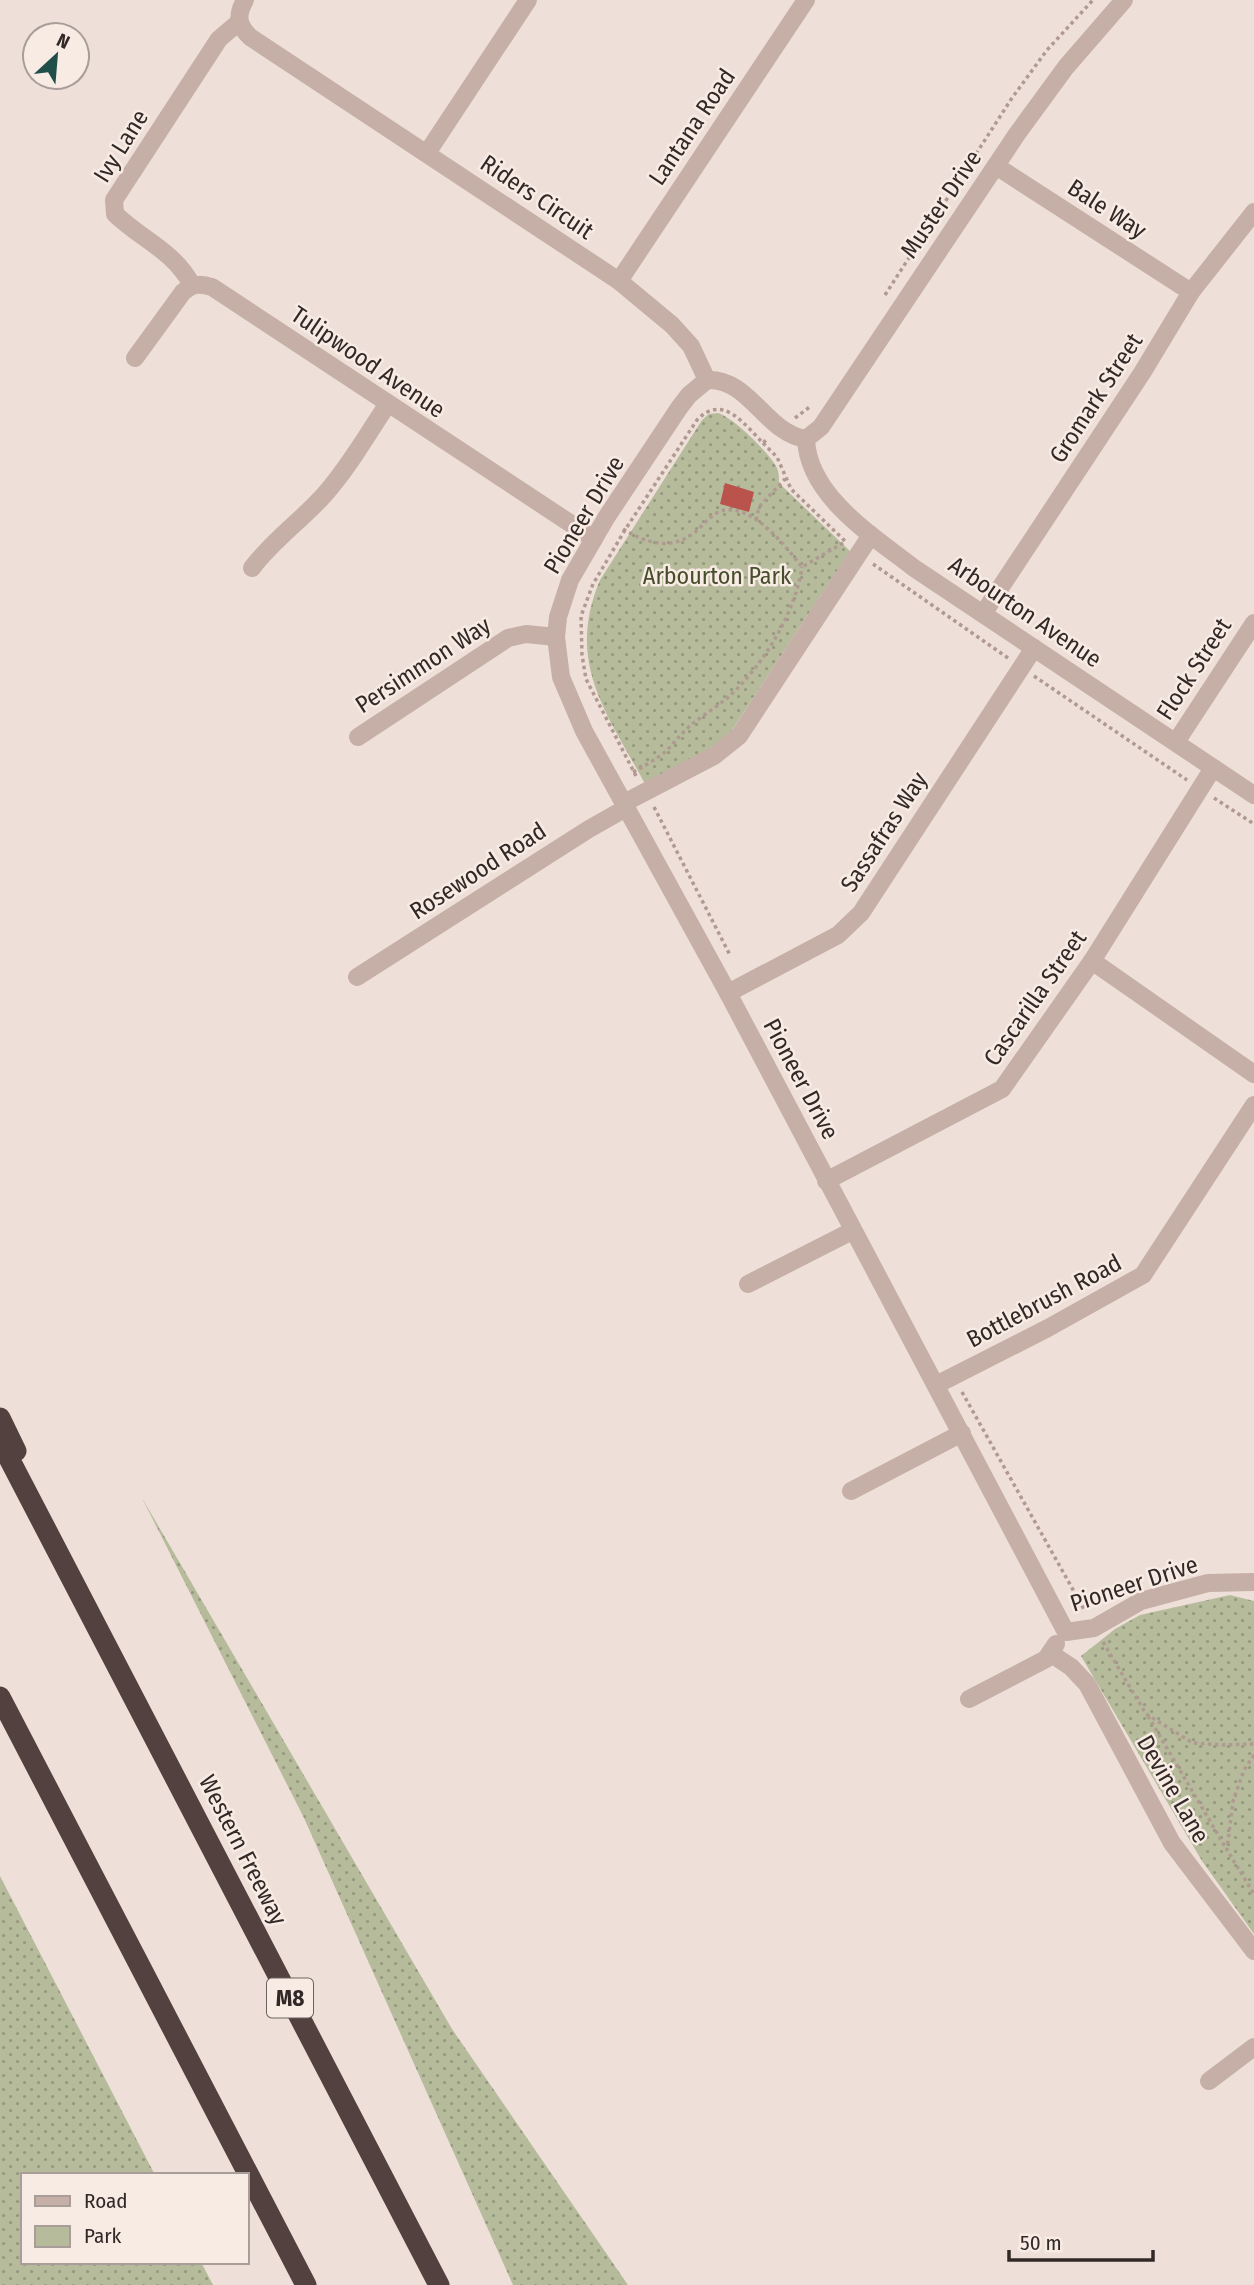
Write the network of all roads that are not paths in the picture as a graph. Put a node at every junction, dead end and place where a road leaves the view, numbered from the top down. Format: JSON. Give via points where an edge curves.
{"nodes":[{"id":1,"x":244,"y":0,"type":"edge"},
{"id":2,"x":528,"y":0,"type":"edge"},
{"id":3,"x":806,"y":0,"type":"edge"},
{"id":4,"x":1124,"y":0,"type":"edge"},
{"id":5,"x":239,"y":22,"type":"junction"},
{"id":6,"x":427,"y":153,"type":"junction"},
{"id":7,"x":996,"y":166,"type":"junction"},
{"id":8,"x":1254,"y":212,"type":"edge"},
{"id":9,"x":619,"y":281,"type":"junction"},
{"id":10,"x":192,"y":285,"type":"junction"},
{"id":11,"x":1191,"y":292,"type":"junction"},
{"id":12,"x":135,"y":358,"type":"dead end"},
{"id":13,"x":706,"y":380,"type":"junction"},
{"id":14,"x":387,"y":405,"type":"junction"},
{"id":15,"x":806,"y":439,"type":"junction"},
{"id":16,"x":871,"y":535,"type":"junction"},
{"id":17,"x":594,"y":539,"type":"junction"},
{"id":18,"x":252,"y":568,"type":"dead end"},
{"id":19,"x":983,"y":614,"type":"junction"},
{"id":20,"x":1254,"y":623,"type":"edge"},
{"id":21,"x":556,"y":637,"type":"junction"},
{"id":22,"x":1034,"y":648,"type":"junction"},
{"id":23,"x":358,"y":737,"type":"dead end"},
{"id":24,"x":1176,"y":742,"type":"junction"},
{"id":25,"x":1213,"y":768,"type":"junction"},
{"id":26,"x":1254,"y":795,"type":"edge"},
{"id":27,"x":625,"y":806,"type":"junction"},
{"id":28,"x":1092,"y":961,"type":"junction"},
{"id":29,"x":357,"y":977,"type":"dead end"},
{"id":30,"x":728,"y":993,"type":"junction"},
{"id":31,"x":1254,"y":1074,"type":"edge"},
{"id":32,"x":1254,"y":1105,"type":"edge"},
{"id":33,"x":826,"y":1181,"type":"junction"},
{"id":34,"x":852,"y":1231,"type":"junction"},
{"id":35,"x":748,"y":1284,"type":"dead end"},
{"id":36,"x":936,"y":1385,"type":"junction"},
{"id":37,"x":0,"y":1418,"type":"edge"},
{"id":38,"x":962,"y":1433,"type":"junction"},
{"id":39,"x":0,"y":1441,"type":"edge"},
{"id":40,"x":851,"y":1491,"type":"dead end"},
{"id":41,"x":1254,"y":1582,"type":"edge"},
{"id":42,"x":1066,"y":1632,"type":"junction"},
{"id":43,"x":1050,"y":1653,"type":"junction"},
{"id":44,"x":0,"y":1697,"type":"edge"},
{"id":45,"x":969,"y":1699,"type":"dead end"},
{"id":46,"x":141,"y":1711,"type":"junction"},
{"id":47,"x":0,"y":1713,"type":"edge"},
{"id":48,"x":56,"y":1803,"type":"junction"},
{"id":49,"x":1254,"y":1951,"type":"edge"},
{"id":50,"x":1254,"y":2047,"type":"edge"},
{"id":51,"x":1209,"y":2081,"type":"dead end"},
{"id":52,"x":248,"y":2173,"type":"edge"},
{"id":53,"x":248,"y":2173,"type":"edge"},
{"id":54,"x":306,"y":2285,"type":"edge"},
{"id":55,"x":439,"y":2285,"type":"edge"}],
"edges":[{"from":1,"to":5,"type":"street"},
{"from":2,"to":6,"type":"street"},
{"from":3,"to":9,"type":"street","name":"Lantana Road"},
{"from":4,"to":7,"type":"street","name":"Muster Drive","via":[[1066,66]]},
{"from":5,"to":6,"type":"street","name":"Riders Circuit","via":[[261,46]]},
{"from":5,"to":10,"type":"street","name":"Ivy Lane","via":[[219,38],[114,200],[115,214],[172,257]]},
{"from":6,"to":9,"type":"street","name":"Riders Circuit"},
{"from":7,"to":11,"type":"street","name":"Bale Way"},
{"from":7,"to":15,"type":"street","name":"Muster Drive","via":[[821,427]]},
{"from":8,"to":11,"type":"street","name":"Gromark Street"},
{"from":9,"to":13,"type":"street","name":"Riders Circuit","via":[[691,346]]},
{"from":10,"to":12,"type":"street","via":[[175,299]]},
{"from":10,"to":14,"type":"street","name":"Tulipwood Avenue","via":[[203,284],[223,293]]},
{"from":11,"to":19,"type":"street","name":"Gromark Street"},
{"from":13,"to":15,"type":"street","via":[[719,379],[740,390],[778,427]]},
{"from":13,"to":17,"type":"street","name":"Pioneer Drive","via":[[679,408]]},
{"from":14,"to":17,"type":"street","name":"Tulipwood Avenue"},
{"from":14,"to":18,"type":"street","via":[[324,495]]},
{"from":15,"to":16,"type":"street","name":"Arbourton Avenue","via":[[806,453],[817,480]]},
{"from":16,"to":19,"type":"street","name":"Arbourton Avenue"},
{"from":16,"to":27,"type":"street","name":"Rosewood Road","via":[[738,736],[715,756]]},
{"from":17,"to":21,"type":"street","name":"Pioneer Drive","via":[[563,600]]},
{"from":19,"to":22,"type":"street","name":"Arbourton Avenue"},
{"from":20,"to":24,"type":"street","name":"Flock Street"},
{"from":21,"to":23,"type":"street","name":"Persimmon Way","via":[[526,634],[508,638]]},
{"from":21,"to":27,"type":"street","name":"Pioneer Drive","via":[[568,696]]},
{"from":22,"to":24,"type":"street","name":"Arbourton Avenue"},
{"from":22,"to":30,"type":"street","name":"Sassafras Way","via":[[861,913],[838,935]]},
{"from":24,"to":25,"type":"street","name":"Arbourton Avenue"},
{"from":25,"to":26,"type":"street","name":"Arbourton Avenue"},
{"from":25,"to":28,"type":"street","name":"Cascarilla Street"},
{"from":27,"to":29,"type":"street","name":"Rosewood Road"},
{"from":27,"to":30,"type":"street","name":"Pioneer Drive"},
{"from":28,"to":31,"type":"street"},
{"from":28,"to":33,"type":"street","name":"Cascarilla Street","via":[[1002,1089]]},
{"from":30,"to":33,"type":"street","name":"Pioneer Drive"},
{"from":32,"to":36,"type":"street","name":"Bottlebrush Road","via":[[1143,1275]]},
{"from":33,"to":34,"type":"street","name":"Pioneer Drive"},
{"from":34,"to":35,"type":"street"},
{"from":34,"to":36,"type":"street","name":"Pioneer Drive"},
{"from":36,"to":38,"type":"street","name":"Pioneer Drive"},
{"from":37,"to":46,"type":"highway"},
{"from":38,"to":40,"type":"street"},
{"from":38,"to":42,"type":"street","name":"Pioneer Drive"},
{"from":39,"to":46,"type":"highway","name":"Western Freeway","number":"M8"},
{"from":41,"to":42,"type":"street","name":"Pioneer Drive","via":[[1208,1583],[1142,1601],[1094,1628]]},
{"from":42,"to":43,"type":"street"},
{"from":43,"to":45,"type":"street"},
{"from":43,"to":49,"type":"street","name":"Devine Lane","via":[[1087,1684],[1172,1843]]},
{"from":44,"to":48,"type":"highway"},
{"from":46,"to":55,"type":"highway","name":"Western Freeway","number":"M8"},
{"from":47,"to":48,"type":"highway"},
{"from":48,"to":53,"type":"highway"},
{"from":50,"to":51,"type":"street"},
{"from":52,"to":54,"type":"highway"}]}
